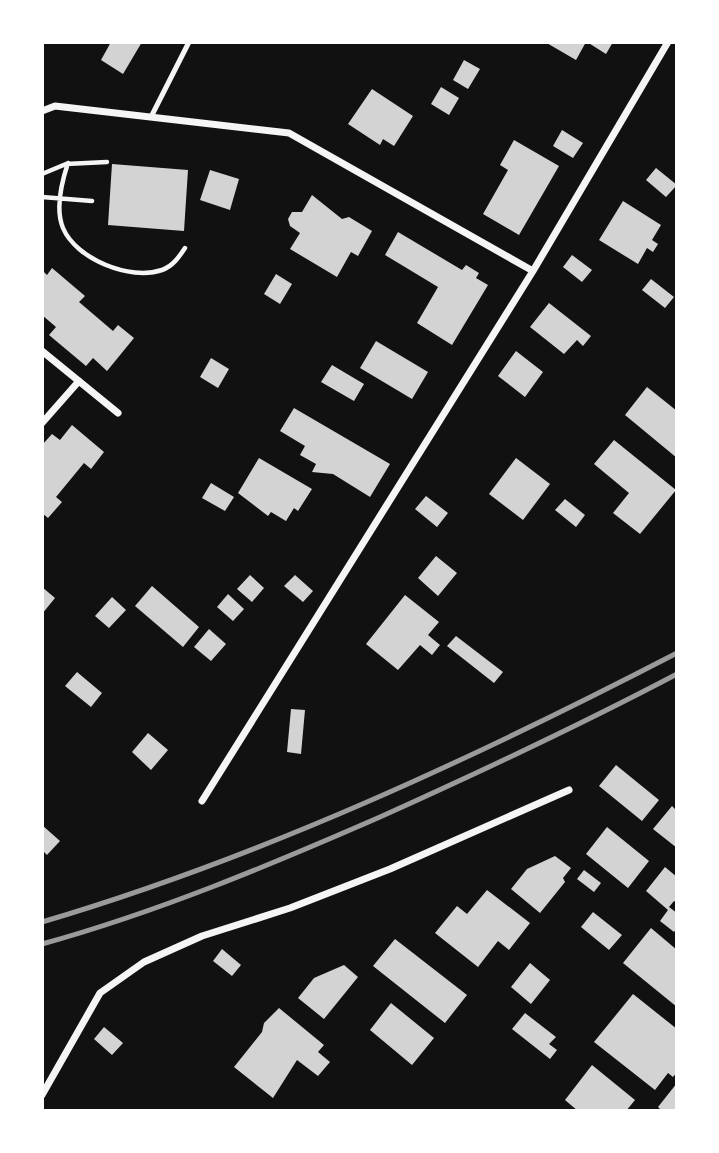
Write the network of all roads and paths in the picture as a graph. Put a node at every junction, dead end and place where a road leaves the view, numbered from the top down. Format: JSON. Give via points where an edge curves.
{"nodes":[{"id":1,"x":189,"y":42,"type":"edge"},
{"id":2,"x":668,"y":42,"type":"edge"},
{"id":3,"x":42,"y":111,"type":"edge"},
{"id":4,"x":151,"y":117,"type":"junction"},
{"id":5,"x":107,"y":162,"type":"dead end"},
{"id":6,"x":68,"y":163,"type":"junction"},
{"id":7,"x":42,"y":174,"type":"edge"},
{"id":8,"x":42,"y":197,"type":"edge"},
{"id":9,"x":61,"y":198,"type":"junction"},
{"id":10,"x":92,"y":201,"type":"dead end"},
{"id":11,"x":185,"y":248,"type":"dead end"},
{"id":12,"x":533,"y":271,"type":"junction"},
{"id":13,"x":42,"y":351,"type":"edge"},
{"id":14,"x":79,"y":381,"type":"junction"},
{"id":15,"x":118,"y":413,"type":"dead end"},
{"id":16,"x":42,"y":424,"type":"edge"},
{"id":17,"x":569,"y":790,"type":"dead end"},
{"id":18,"x":202,"y":801,"type":"dead end"},
{"id":19,"x":42,"y":1096,"type":"edge"}],
"edges":[{"from":1,"to":4,"type":"lane"},
{"from":2,"to":12,"type":"street"},
{"from":3,"to":4,"type":"street","via":[[55,106]]},
{"from":4,"to":12,"type":"street","via":[[289,133]]},
{"from":5,"to":6,"type":"path"},
{"from":6,"to":7,"type":"path"},
{"from":6,"to":9,"type":"path"},
{"from":8,"to":9,"type":"path"},
{"from":9,"to":10,"type":"path"},
{"from":9,"to":11,"type":"path","via":[[63,229],[98,261],[124,270],[163,270]]},
{"from":12,"to":18,"type":"street"},
{"from":13,"to":14,"type":"street"},
{"from":14,"to":15,"type":"street"},
{"from":14,"to":16,"type":"street"},
{"from":17,"to":19,"type":"street","via":[[390,869],[202,936],[144,962],[100,993]]}]}
